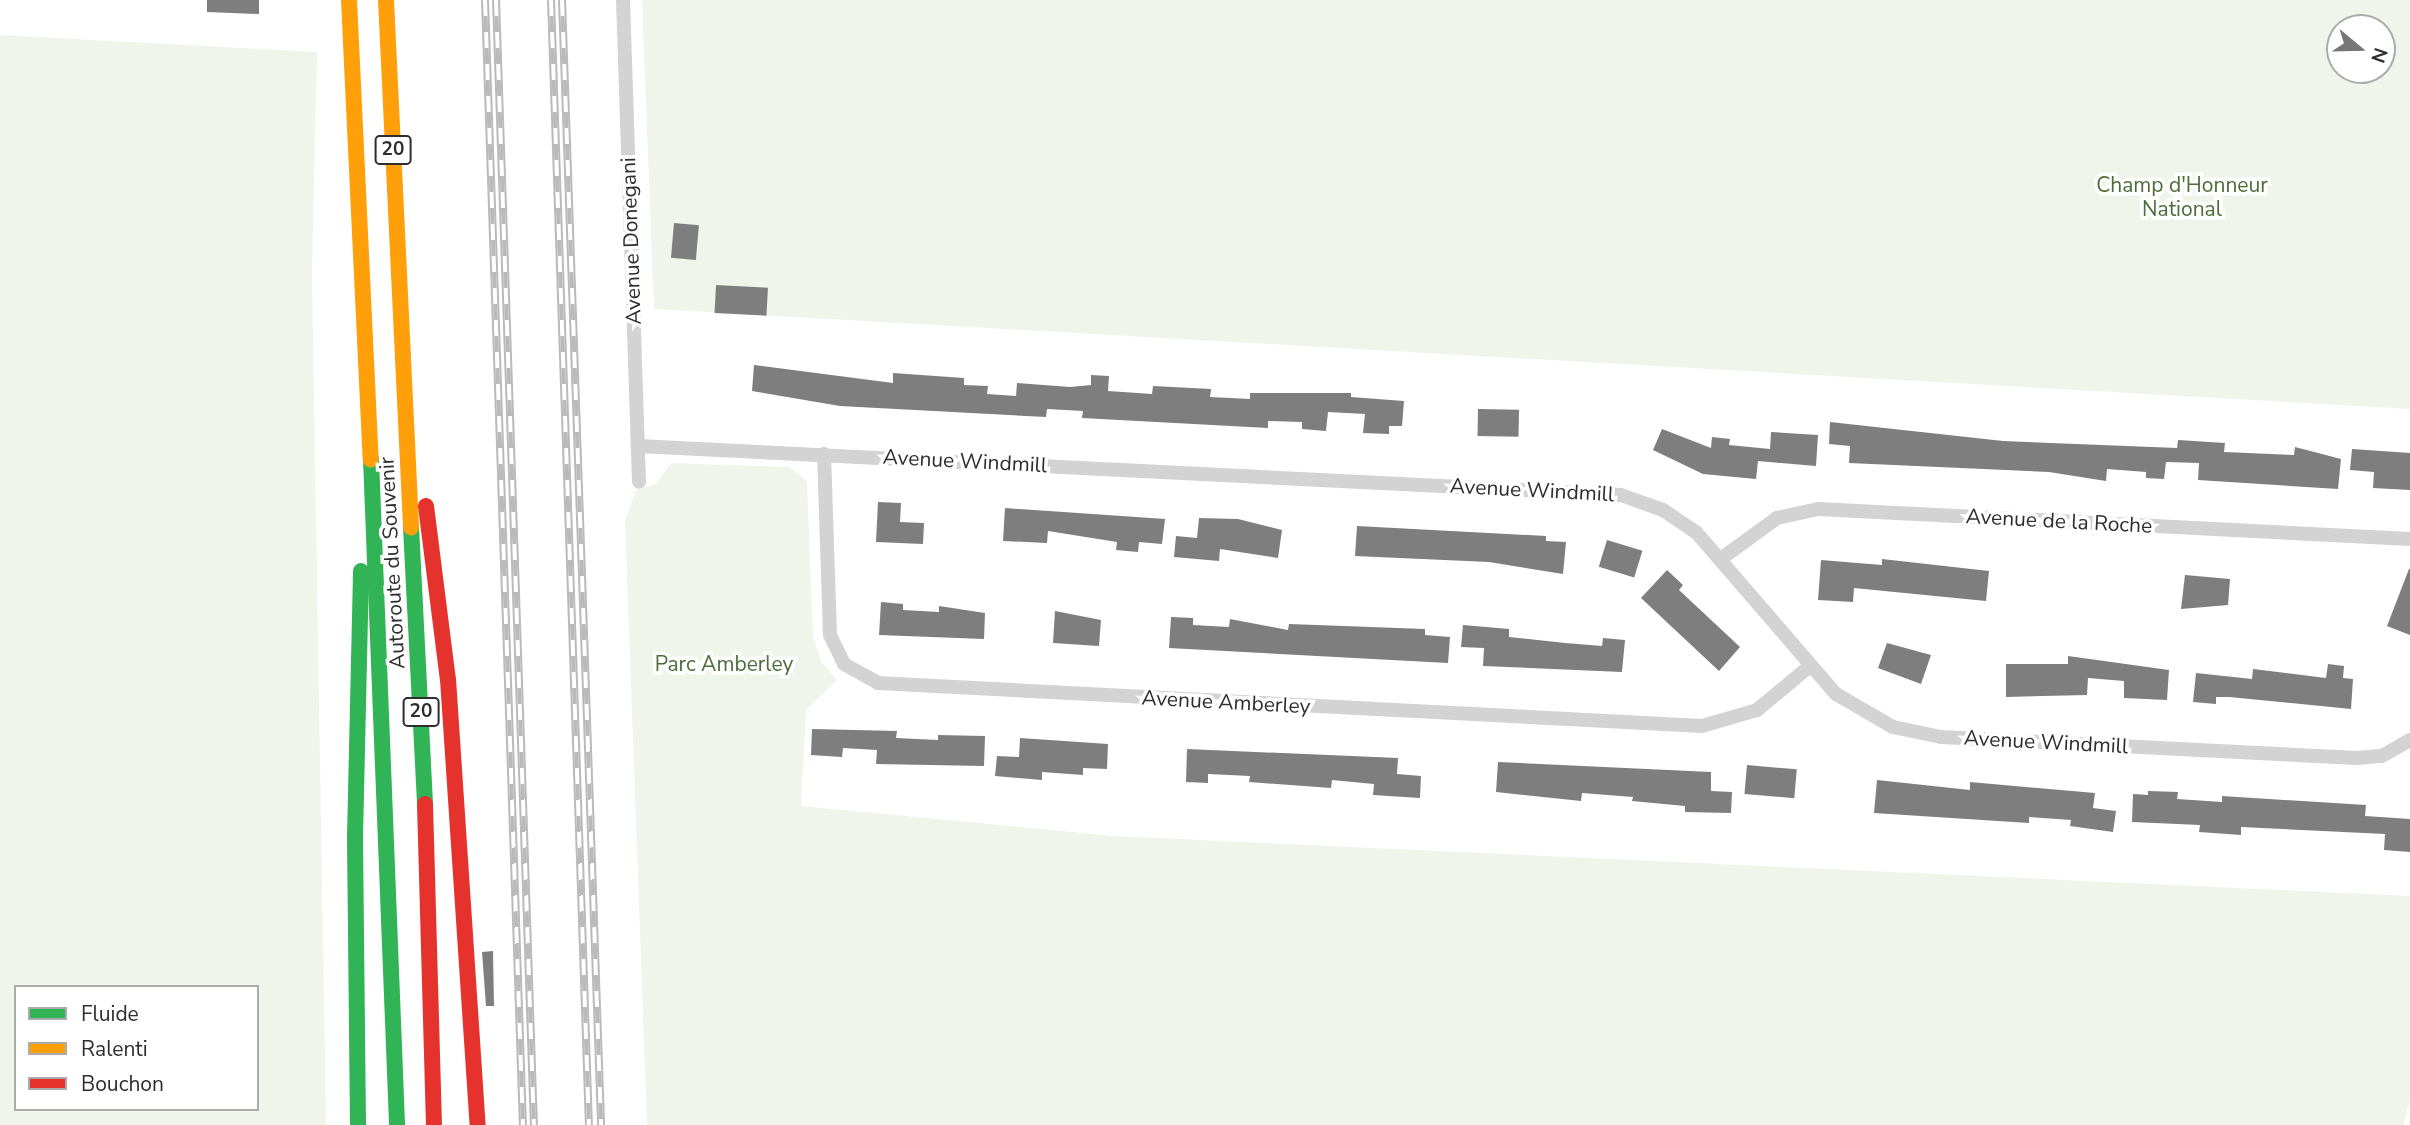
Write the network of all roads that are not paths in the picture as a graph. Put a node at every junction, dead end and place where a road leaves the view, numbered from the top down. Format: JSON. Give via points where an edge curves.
{"nodes":[{"id":1,"x":349,"y":0,"type":"edge"},
{"id":2,"x":386,"y":0,"type":"edge"},
{"id":3,"x":623,"y":0,"type":"edge"},
{"id":4,"x":400,"y":299,"type":"junction"},
{"id":5,"x":366,"y":345,"type":"junction"},
{"id":6,"x":638,"y":446,"type":"junction"},
{"id":7,"x":824,"y":454,"type":"junction"},
{"id":8,"x":639,"y":482,"type":"dead end"},
{"id":9,"x":2410,"y":539,"type":"edge"},
{"id":10,"x":1722,"y":558,"type":"junction"},
{"id":11,"x":1810,"y":667,"type":"junction"},
{"id":12,"x":2410,"y":740,"type":"edge"},
{"id":13,"x":358,"y":1125,"type":"edge"},
{"id":14,"x":397,"y":1125,"type":"edge"},
{"id":15,"x":434,"y":1125,"type":"edge"},
{"id":16,"x":478,"y":1125,"type":"edge"}],
"edges":[{"from":1,"to":5,"type":"highway","name":"Autoroute du Souvenir","number":"20"},
{"from":2,"to":4,"type":"highway","name":"Autoroute du Souvenir","number":"20"},
{"from":3,"to":6,"type":"street","name":"Avenue Donegani"},
{"from":4,"to":15,"type":"highway","name":"Autoroute du Souvenir","number":"20"},
{"from":4,"to":16,"type":"highway","via":[[448,679]]},
{"from":5,"to":13,"type":"highway","via":[[355,837]]},
{"from":5,"to":14,"type":"highway","name":"Autoroute du Souvenir","number":"20"},
{"from":6,"to":7,"type":"street","name":"Avenue Windmill"},
{"from":6,"to":8,"type":"street","name":"Avenue Donegani"},
{"from":7,"to":10,"type":"street","name":"Avenue Windmill","via":[[1606,493],[1663,509]]},
{"from":7,"to":11,"type":"street","name":"Avenue Amberley","via":[[830,635],[844,664],[878,683],[1702,726],[1756,710]]},
{"from":9,"to":10,"type":"street","name":"Avenue de la Roche","via":[[1818,509],[1777,518]]},
{"from":10,"to":11,"type":"street","name":"Avenue Windmill"},
{"from":11,"to":12,"type":"street","name":"Avenue Windmill","via":[[1863,713],[1923,735],[2357,758],[2382,756]]}]}
